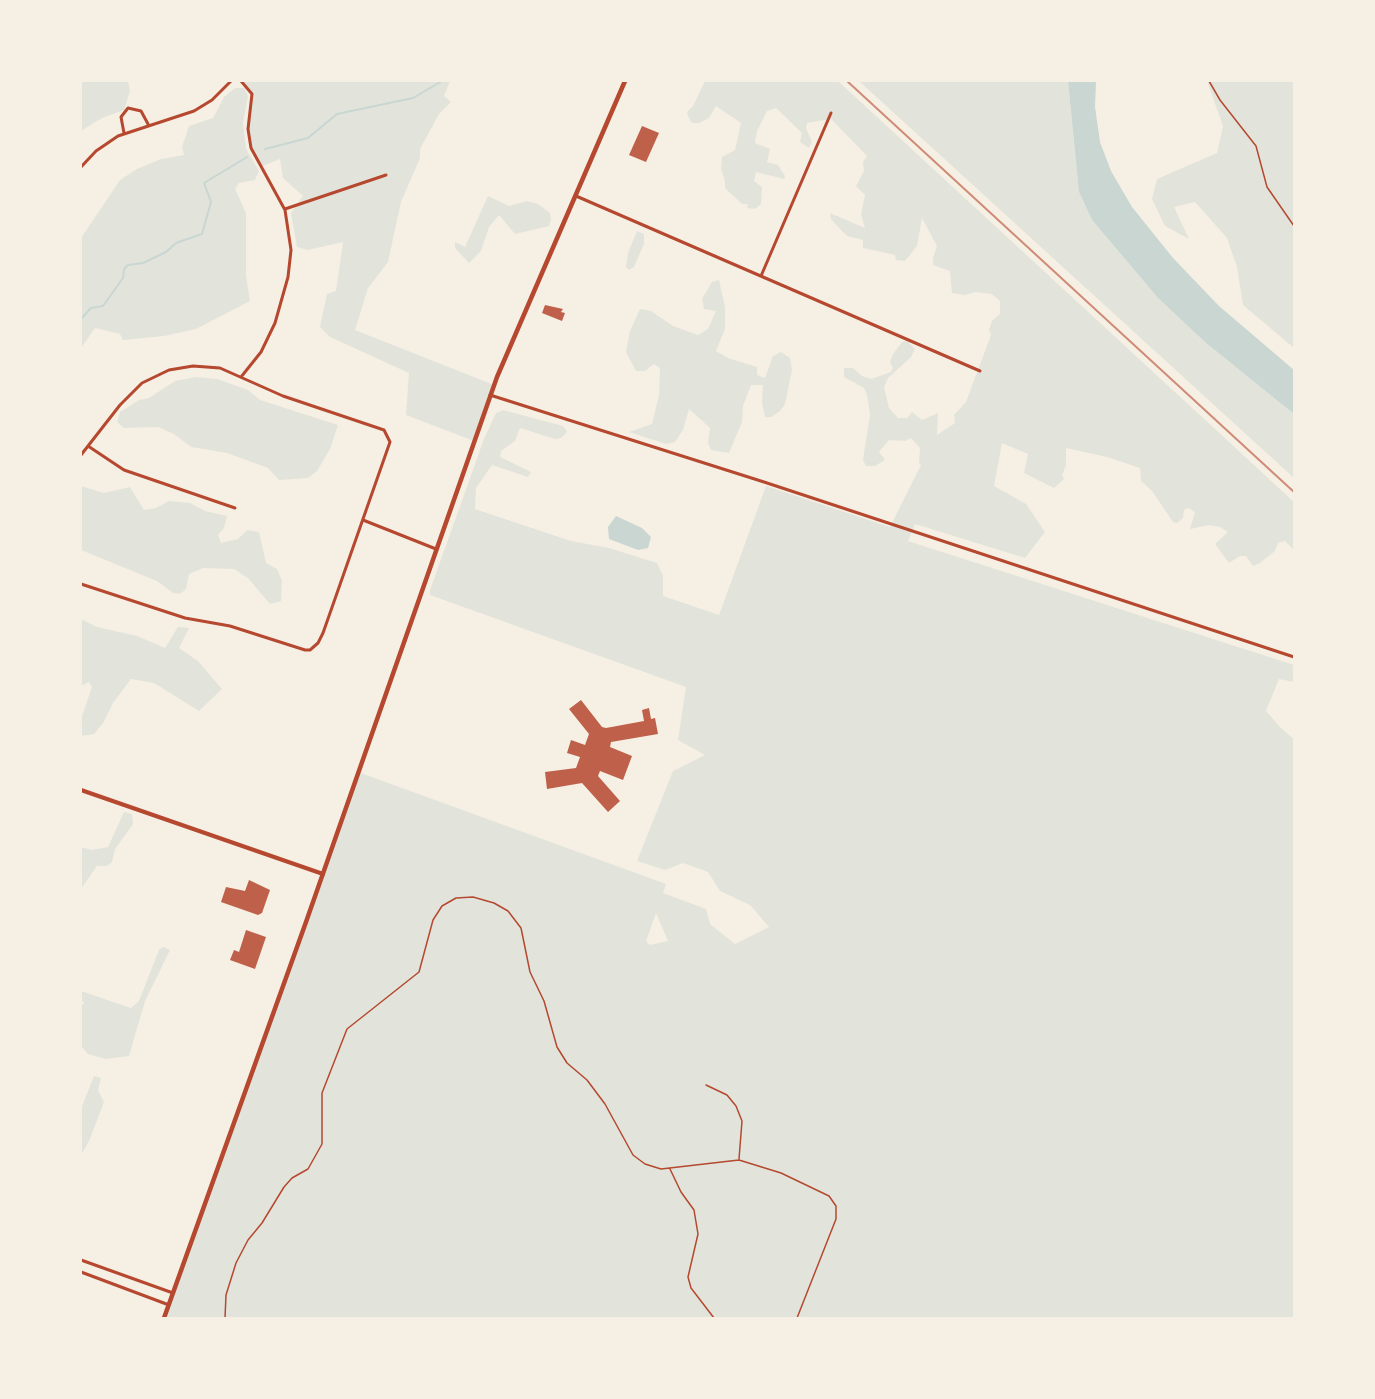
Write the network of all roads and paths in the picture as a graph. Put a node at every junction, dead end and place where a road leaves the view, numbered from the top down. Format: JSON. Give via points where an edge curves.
{"nodes":[{"id":1,"x":231,"y":81,"type":"edge"},
{"id":2,"x":241,"y":81,"type":"edge"},
{"id":3,"x":625,"y":81,"type":"edge"},
{"id":4,"x":1209,"y":81,"type":"edge"},
{"id":5,"x":831,"y":113,"type":"dead end"},
{"id":6,"x":148,"y":124,"type":"junction"},
{"id":7,"x":124,"y":133,"type":"junction"},
{"id":8,"x":81,"y":167,"type":"edge"},
{"id":9,"x":386,"y":175,"type":"dead end"},
{"id":10,"x":576,"y":196,"type":"junction"},
{"id":11,"x":285,"y":210,"type":"junction"},
{"id":12,"x":1294,"y":226,"type":"edge"},
{"id":13,"x":761,"y":276,"type":"junction"},
{"id":14,"x":980,"y":371,"type":"dead end"},
{"id":15,"x":242,"y":377,"type":"junction"},
{"id":16,"x":490,"y":395,"type":"junction"},
{"id":17,"x":88,"y":446,"type":"junction"},
{"id":18,"x":81,"y":455,"type":"edge"},
{"id":19,"x":235,"y":508,"type":"dead end"},
{"id":20,"x":363,"y":520,"type":"junction"},
{"id":21,"x":436,"y":549,"type":"junction"},
{"id":22,"x":81,"y":584,"type":"edge"},
{"id":23,"x":1294,"y":657,"type":"edge"},
{"id":24,"x":81,"y":790,"type":"edge"},
{"id":25,"x":323,"y":874,"type":"junction"},
{"id":26,"x":706,"y":1085,"type":"dead end"},
{"id":27,"x":739,"y":1160,"type":"junction"},
{"id":28,"x":670,"y":1168,"type":"junction"},
{"id":29,"x":81,"y":1260,"type":"edge"},
{"id":30,"x":81,"y":1272,"type":"edge"},
{"id":31,"x":173,"y":1293,"type":"junction"},
{"id":32,"x":169,"y":1305,"type":"junction"},
{"id":33,"x":164,"y":1318,"type":"edge"},
{"id":34,"x":225,"y":1318,"type":"edge"},
{"id":35,"x":714,"y":1318,"type":"edge"},
{"id":36,"x":796,"y":1318,"type":"edge"}],
"edges":[{"from":1,"to":6,"type":"street","via":[[194,111]]},
{"from":2,"to":11,"type":"street","via":[[252,94],[248,129],[251,148]]},
{"from":3,"to":10,"type":"main road"},
{"from":4,"to":12,"type":"path","via":[[1256,146],[1267,187]]},
{"from":5,"to":13,"type":"street"},
{"from":6,"to":7,"type":"street"},
{"from":6,"to":7,"type":"street","via":[[141,111],[128,108],[120,117]]},
{"from":7,"to":8,"type":"street","via":[[96,151]]},
{"from":9,"to":11,"type":"street"},
{"from":10,"to":13,"type":"street"},
{"from":10,"to":16,"type":"main road"},
{"from":11,"to":15,"type":"street","via":[[291,250],[286,288],[269,338]]},
{"from":13,"to":14,"type":"street"},
{"from":15,"to":17,"type":"street","via":[[220,368],[193,366],[152,377],[128,396]]},
{"from":15,"to":20,"type":"street","via":[[283,396],[384,430],[390,442]]},
{"from":16,"to":21,"type":"main road"},
{"from":16,"to":23,"type":"street"},
{"from":17,"to":18,"type":"street"},
{"from":17,"to":19,"type":"street","via":[[124,470]]},
{"from":20,"to":21,"type":"street"},
{"from":20,"to":22,"type":"street","via":[[318,643],[305,650]]},
{"from":21,"to":25,"type":"main road"},
{"from":24,"to":25,"type":"street"},
{"from":25,"to":31,"type":"main road"},
{"from":26,"to":27,"type":"path","via":[[727,1095],[736,1106],[742,1121]]},
{"from":27,"to":28,"type":"path"},
{"from":27,"to":36,"type":"path","via":[[819,1190],[836,1206],[832,1234]]},
{"from":28,"to":34,"type":"path","via":[[645,1164],[633,1155],[605,1104],[587,1080],[567,1063],[557,1047],[544,1001],[530,972],[521,928],[508,911],[473,897],[456,898],[442,906],[433,920],[419,972],[347,1029],[324,1088],[320,1148],[308,1169],[284,1187],[236,1263],[226,1296]]},
{"from":28,"to":35,"type":"path","via":[[694,1210],[698,1233],[688,1277],[691,1288]]},
{"from":29,"to":31,"type":"street"},
{"from":30,"to":32,"type":"street"},
{"from":31,"to":32,"type":"main road"},
{"from":32,"to":33,"type":"main road"}]}
